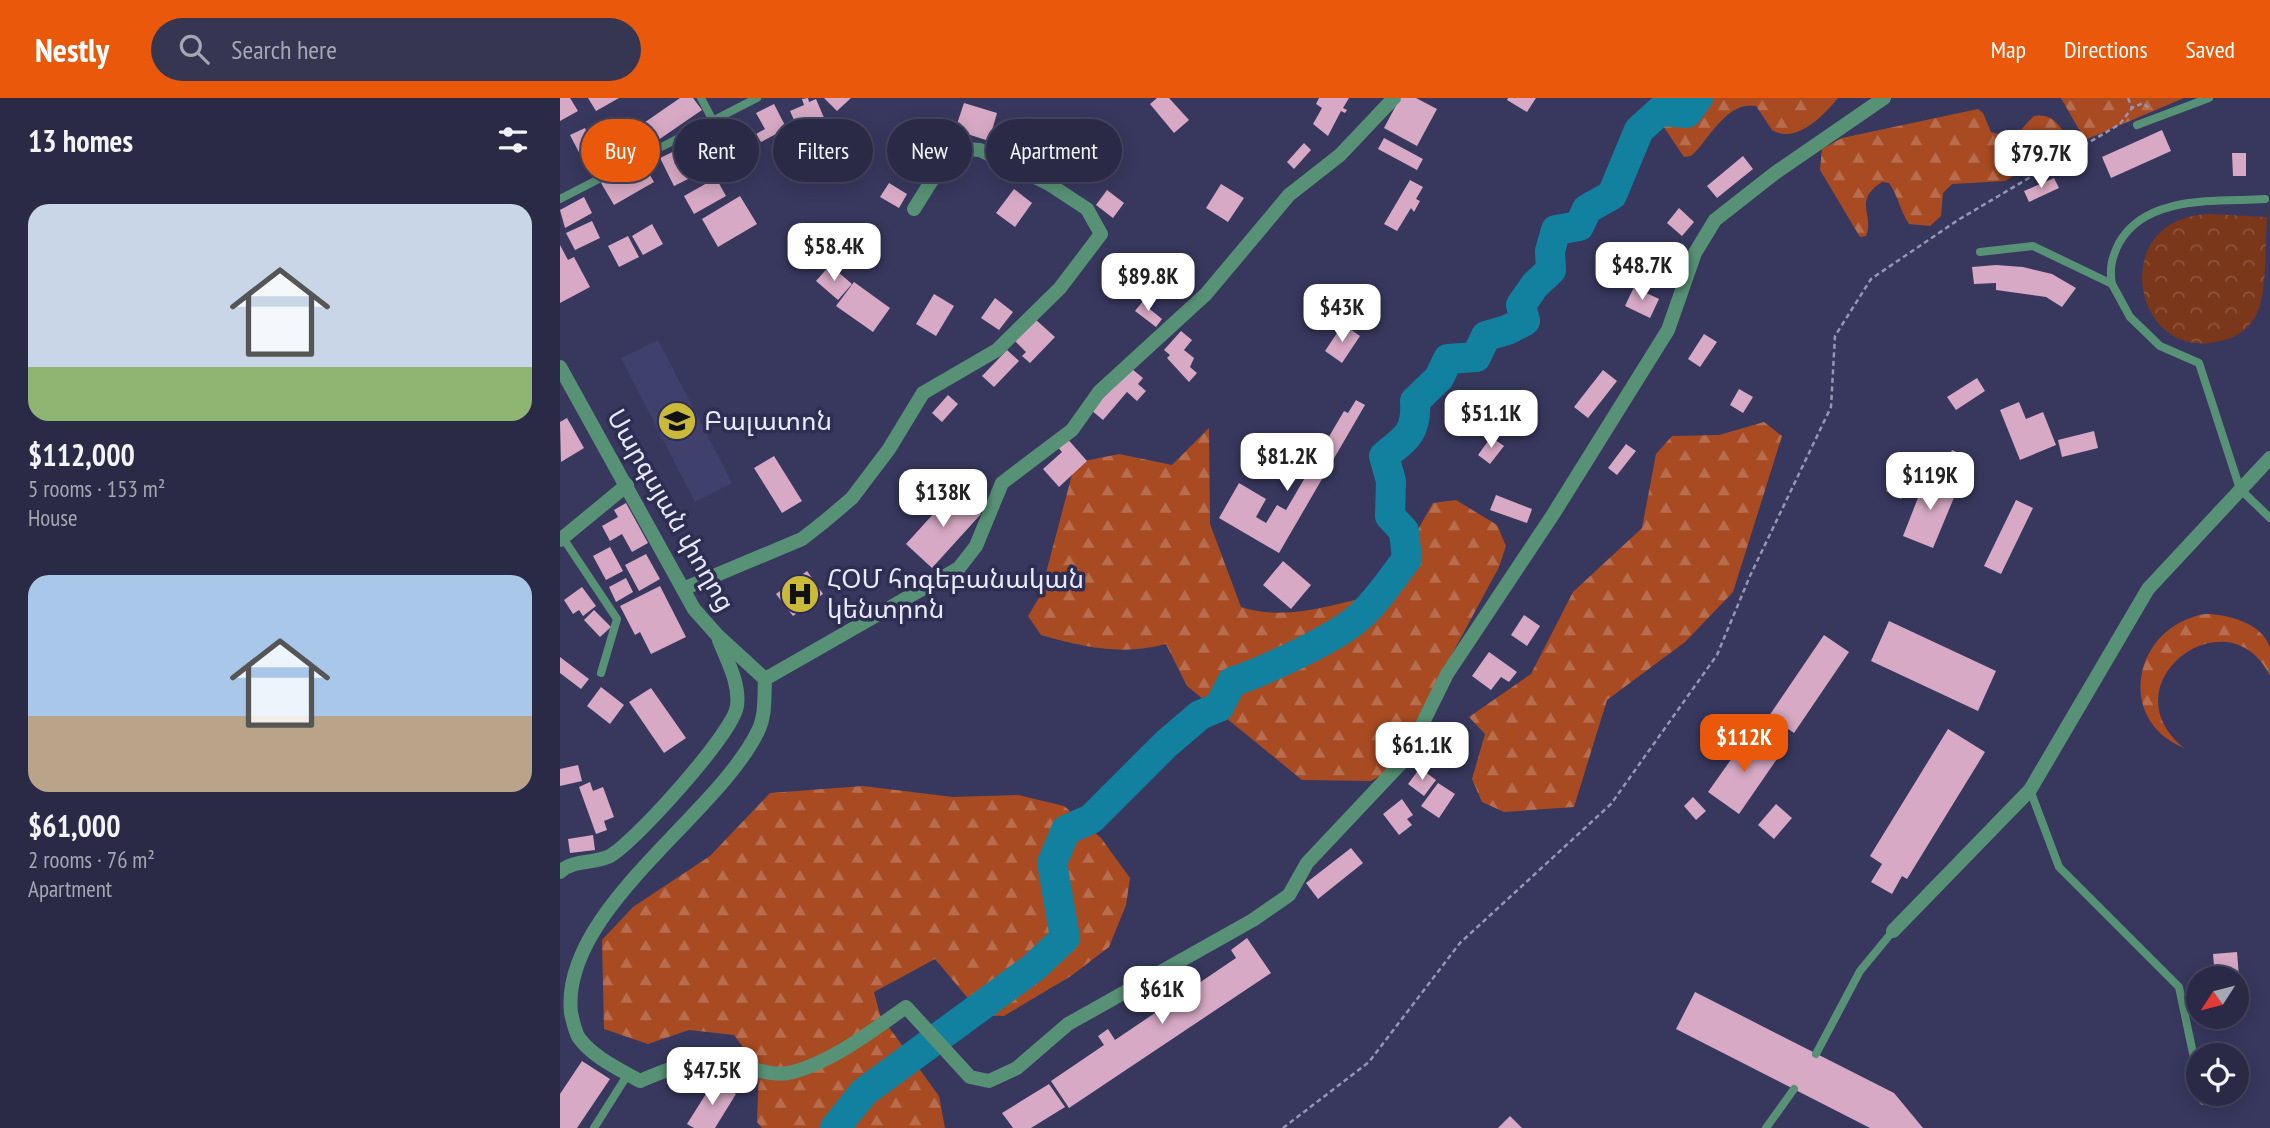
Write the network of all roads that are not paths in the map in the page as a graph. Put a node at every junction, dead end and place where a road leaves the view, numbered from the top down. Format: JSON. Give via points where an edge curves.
{"nodes":[{"id":1,"x":701,"y":98,"type":"edge"},
{"id":2,"x":756,"y":98,"type":"edge"},
{"id":3,"x":1394,"y":98,"type":"edge"},
{"id":4,"x":1884,"y":98,"type":"edge"},
{"id":5,"x":2209,"y":98,"type":"edge"},
{"id":6,"x":712,"y":119,"type":"joint"},
{"id":7,"x":2137,"y":125,"type":"dead end"},
{"id":8,"x":674,"y":139,"type":"edge"},
{"id":9,"x":560,"y":199,"type":"edge"},
{"id":10,"x":2265,"y":199,"type":"dead end"},
{"id":11,"x":914,"y":209,"type":"dead end"},
{"id":12,"x":1980,"y":251,"type":"dead end"},
{"id":13,"x":2112,"y":284,"type":"junction"},
{"id":14,"x":560,"y":367,"type":"edge"},
{"id":15,"x":2270,"y":457,"type":"edge"},
{"id":16,"x":627,"y":485,"type":"junction"},
{"id":17,"x":2240,"y":489,"type":"junction"},
{"id":18,"x":2270,"y":518,"type":"edge"},
{"id":19,"x":561,"y":539,"type":"edge"},
{"id":20,"x":683,"y":589,"type":"junction"},
{"id":21,"x":717,"y":635,"type":"junction"},
{"id":22,"x":601,"y":673,"type":"dead end"},
{"id":23,"x":765,"y":679,"type":"junction"},
{"id":24,"x":2030,"y":790,"type":"junction"},
{"id":25,"x":560,"y":872,"type":"edge"},
{"id":26,"x":1893,"y":931,"type":"joint"},
{"id":27,"x":2191,"y":1043,"type":"edge"},
{"id":28,"x":1816,"y":1054,"type":"dead end"},
{"id":29,"x":628,"y":1074,"type":"junction"},
{"id":30,"x":1794,"y":1089,"type":"dead end"},
{"id":31,"x":594,"y":1128,"type":"edge"},
{"id":32,"x":1766,"y":1128,"type":"edge"}],
"edges":[{"from":1,"to":6,"type":"lane"},
{"from":2,"to":6,"type":"lane"},
{"from":3,"to":23,"type":"street","via":[[1340,155],[1289,195],[1206,294],[1099,392],[1072,430],[1002,483],[976,546],[960,568]]},
{"from":4,"to":29,"type":"street","via":[[1715,220],[1696,253],[1668,330],[1555,513],[1447,674],[1405,759],[1307,863],[1289,895],[1068,1024],[1017,1068],[989,1081],[970,1077],[906,1007],[847,1047],[793,1072],[682,1063],[640,1081]]},
{"from":5,"to":7,"type":"lane"},
{"from":8,"to":9,"type":"lane"},
{"from":10,"to":13,"type":"lane","via":[[2175,206],[2148,215],[2122,238],[2113,254]]},
{"from":11,"to":20,"type":"street","via":[[952,148],[980,150],[1049,184],[1087,209],[1101,234],[1060,288],[997,350],[923,393],[852,498],[825,521],[802,539]]},
{"from":12,"to":13,"type":"lane","via":[[2033,246]]},
{"from":13,"to":17,"type":"lane","via":[[2130,317],[2160,346],[2199,363]]},
{"from":14,"to":16,"type":"street","name":"Սարգսյան փողոց"},
{"from":15,"to":17,"type":"street"},
{"from":16,"to":19,"type":"street"},
{"from":16,"to":20,"type":"street","name":"Սարգսյան փողոց"},
{"from":17,"to":18,"type":"lane"},
{"from":17,"to":24,"type":"street","via":[[2148,589]]},
{"from":19,"to":22,"type":"lane","via":[[617,619]]},
{"from":20,"to":21,"type":"street","name":"Սարգսյան փողոց"},
{"from":21,"to":23,"type":"street","name":"Սարգսյան փողոց"},
{"from":21,"to":25,"type":"street","via":[[738,690],[737,710],[636,837],[608,857]]},
{"from":23,"to":29,"type":"street","via":[[758,732],[740,758],[608,896],[577,945],[565,995],[578,1037],[605,1062]]},
{"from":24,"to":26,"type":"street"},
{"from":24,"to":27,"type":"lane","via":[[2059,867],[2179,987]]},
{"from":26,"to":28,"type":"lane","via":[[1860,971]]},
{"from":29,"to":31,"type":"lane"},
{"from":30,"to":32,"type":"lane"}]}
